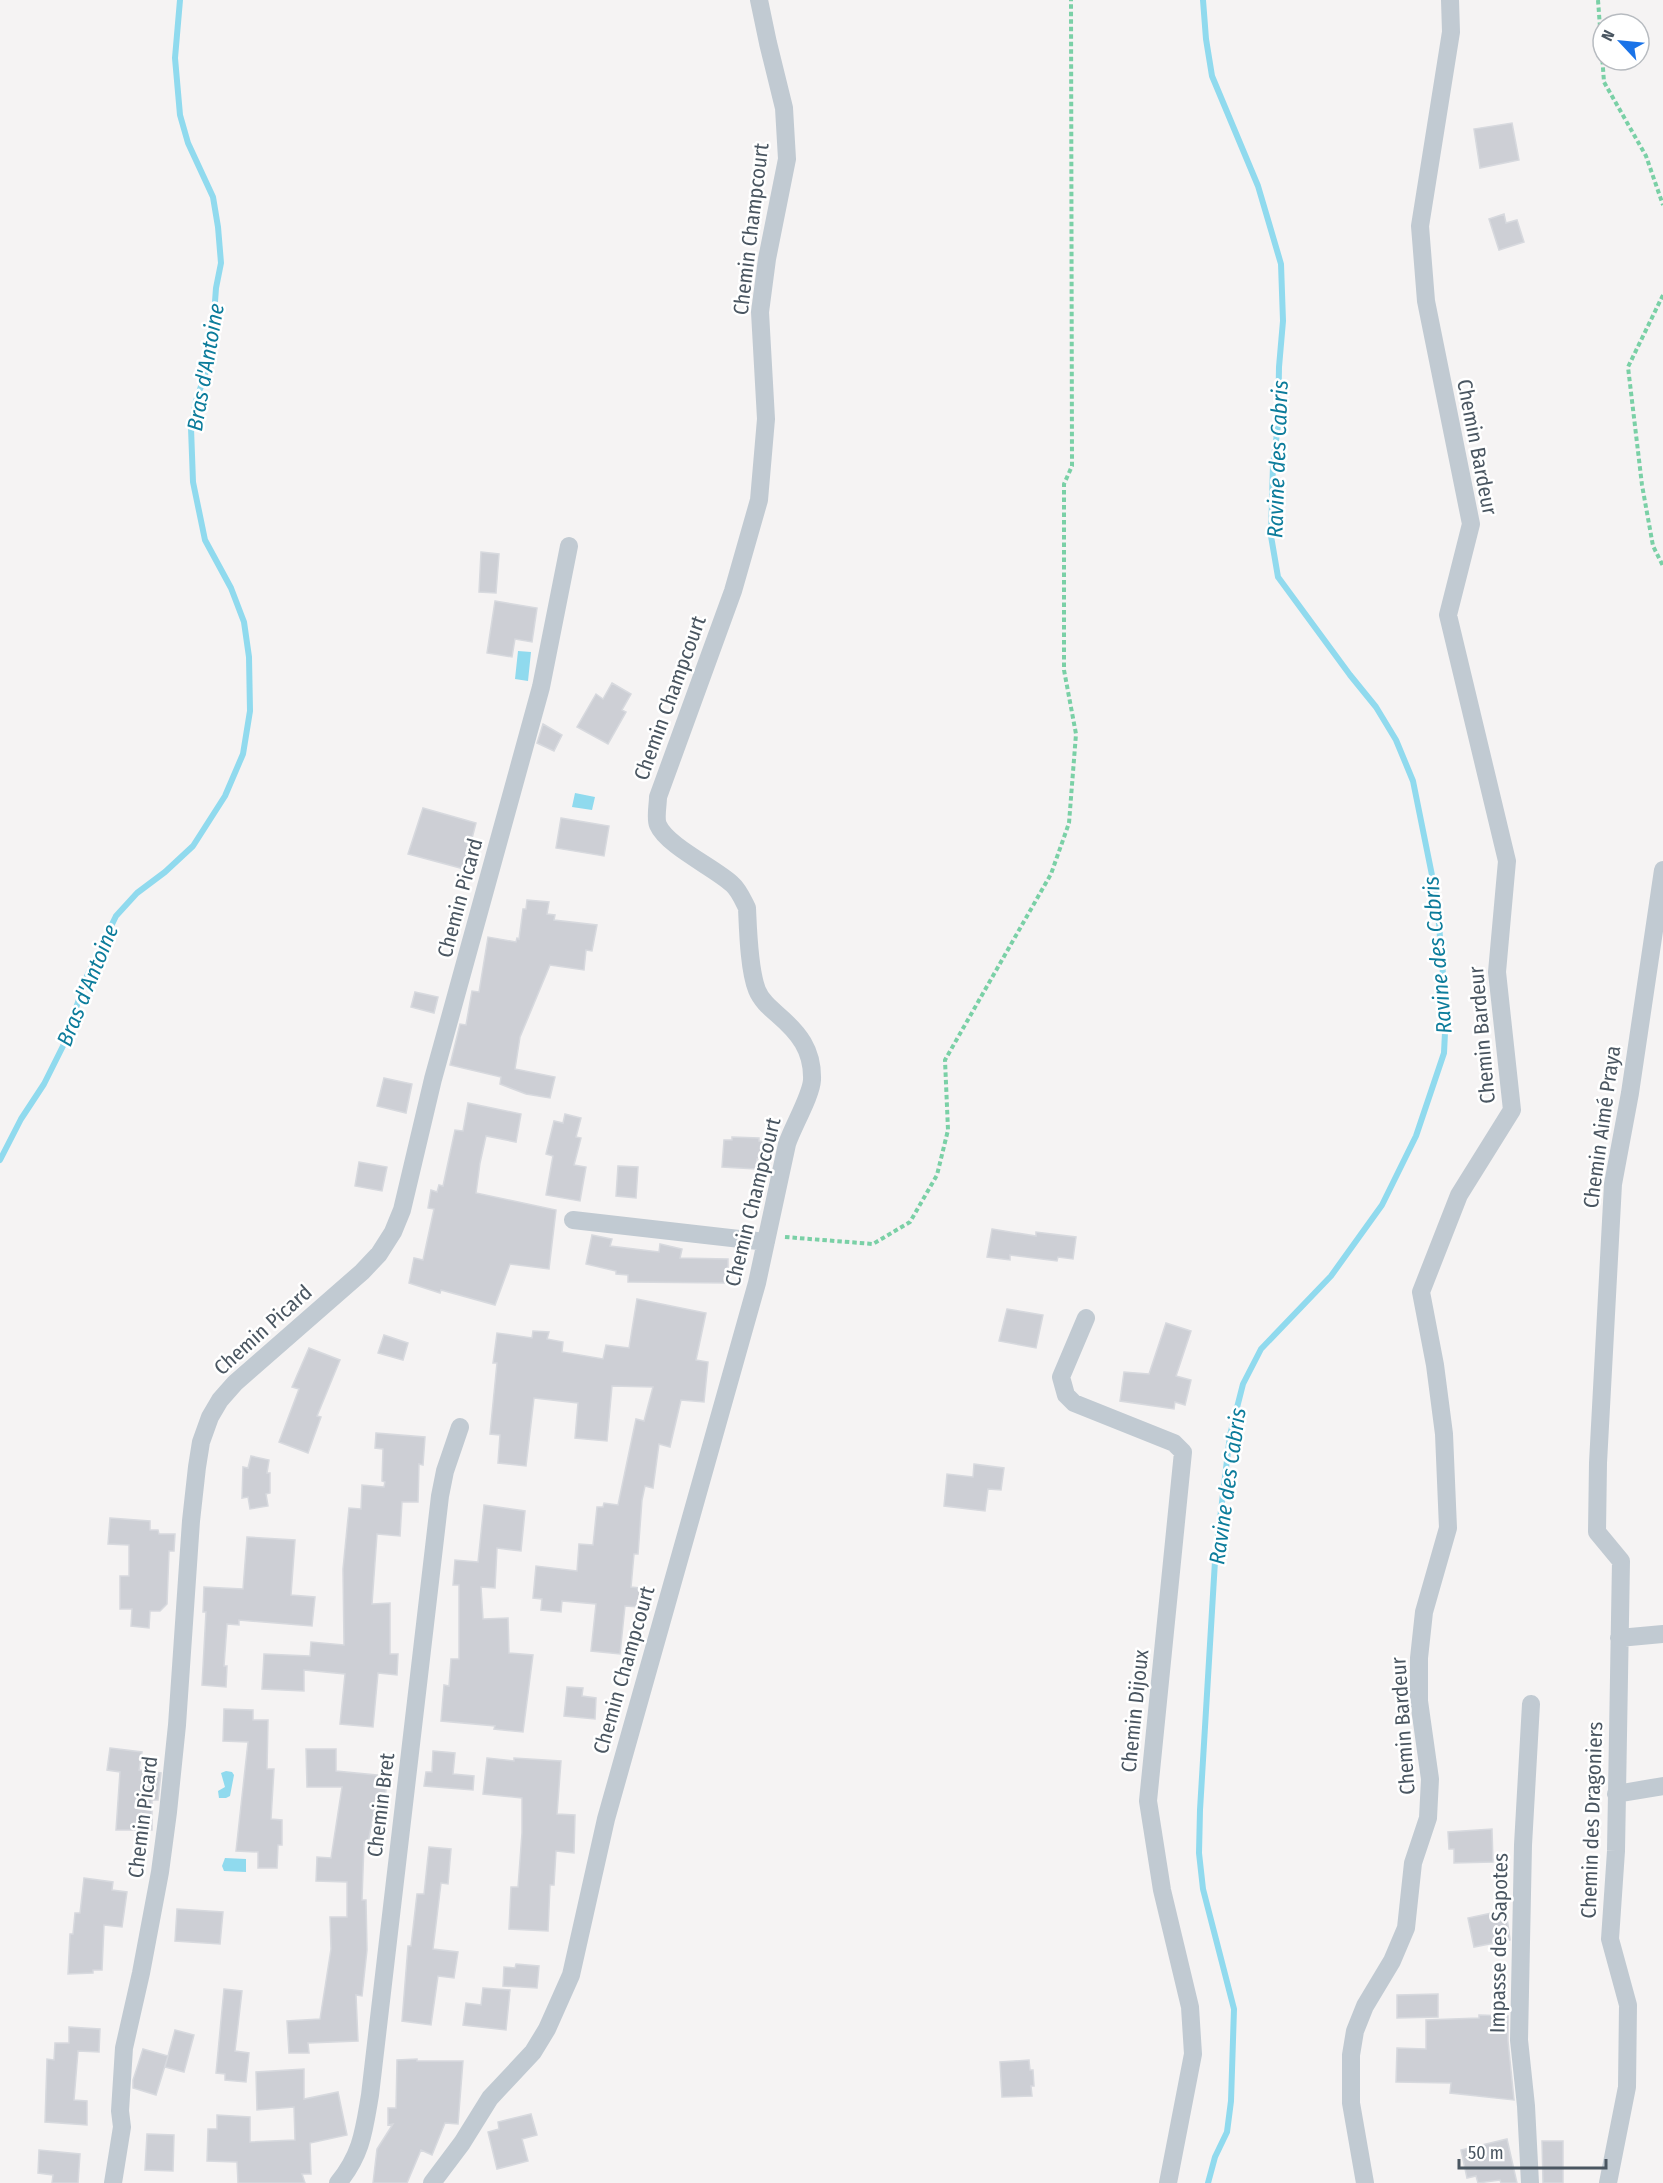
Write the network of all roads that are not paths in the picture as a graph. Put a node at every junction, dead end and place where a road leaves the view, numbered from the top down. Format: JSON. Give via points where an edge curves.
{"nodes":[{"id":1,"x":759,"y":0,"type":"edge"},
{"id":2,"x":1450,"y":0,"type":"edge"},
{"id":3,"x":569,"y":546,"type":"dead end"},
{"id":4,"x":1663,"y":870,"type":"edge"},
{"id":5,"x":573,"y":1220,"type":"dead end"},
{"id":6,"x":767,"y":1238,"type":"junction"},
{"id":7,"x":1086,"y":1318,"type":"dead end"},
{"id":8,"x":460,"y":1427,"type":"dead end"},
{"id":9,"x":1598,"y":1463,"type":"joint"},
{"id":10,"x":1663,"y":1634,"type":"edge"},
{"id":11,"x":1619,"y":1638,"type":"junction"},
{"id":12,"x":1532,"y":1704,"type":"dead end"},
{"id":13,"x":1663,"y":1786,"type":"edge"},
{"id":14,"x":1616,"y":1794,"type":"junction"},
{"id":15,"x":113,"y":2183,"type":"edge"},
{"id":16,"x":338,"y":2183,"type":"edge"},
{"id":17,"x":432,"y":2183,"type":"edge"},
{"id":18,"x":1168,"y":2183,"type":"edge"},
{"id":19,"x":1365,"y":2183,"type":"edge"},
{"id":20,"x":1530,"y":2183,"type":"edge"},
{"id":21,"x":1608,"y":2183,"type":"edge"}],
"edges":[{"from":1,"to":6,"type":"street","name":"Chemin Champcourt","via":[[784,108],[787,159],[760,312],[766,418],[759,500],[733,591],[658,797],[657,824],[695,859],[733,884],[747,908],[757,989],[764,1002],[795,1029],[806,1045],[812,1083],[787,1144]]},
{"from":2,"to":19,"type":"street","name":"Chemin Bardeur","via":[[1451,32],[1420,226],[1426,301],[1471,524],[1448,615],[1506,861],[1497,972],[1512,1110],[1459,1196],[1421,1292],[1444,1434],[1448,1528],[1424,1612],[1419,1658],[1419,1701],[1430,1779],[1428,1818],[1413,1863],[1406,1928],[1365,2006],[1351,2055],[1351,2103]]},
{"from":3,"to":15,"type":"street","name":"Chemin Picard","via":[[541,687],[393,1232],[362,1272],[220,1400],[201,1442],[168,1812],[124,2048],[122,2127]]},
{"from":4,"to":9,"type":"street","name":"Chemin Aimé Praya","via":[[1613,1185]]},
{"from":5,"to":6,"type":"street"},
{"from":6,"to":17,"type":"street","name":"Chemin Champcourt","via":[[606,1819],[571,1975],[532,2052],[490,2097]]},
{"from":7,"to":18,"type":"street","name":"Chemin Dijoux","via":[[1061,1377],[1066,1395],[1074,1403],[1174,1443],[1183,1452],[1148,1801],[1162,1890],[1190,2007],[1192,2054]]},
{"from":8,"to":16,"type":"street","name":"Chemin Bret","via":[[440,1496],[368,2106],[358,2154]]},
{"from":9,"to":11,"type":"street","name":"Chemin des Dragoniers","via":[[1597,1532],[1621,1561]]},
{"from":10,"to":11,"type":"street"},
{"from":11,"to":14,"type":"street","name":"Chemin des Dragoniers"},
{"from":12,"to":20,"type":"street","name":"Impasse des Sapotes","via":[[1523,1845],[1520,2040]]},
{"from":13,"to":14,"type":"street"},
{"from":14,"to":21,"type":"street","name":"Chemin des Dragoniers","via":[[1610,1939],[1628,2005],[1627,2087]]}]}
